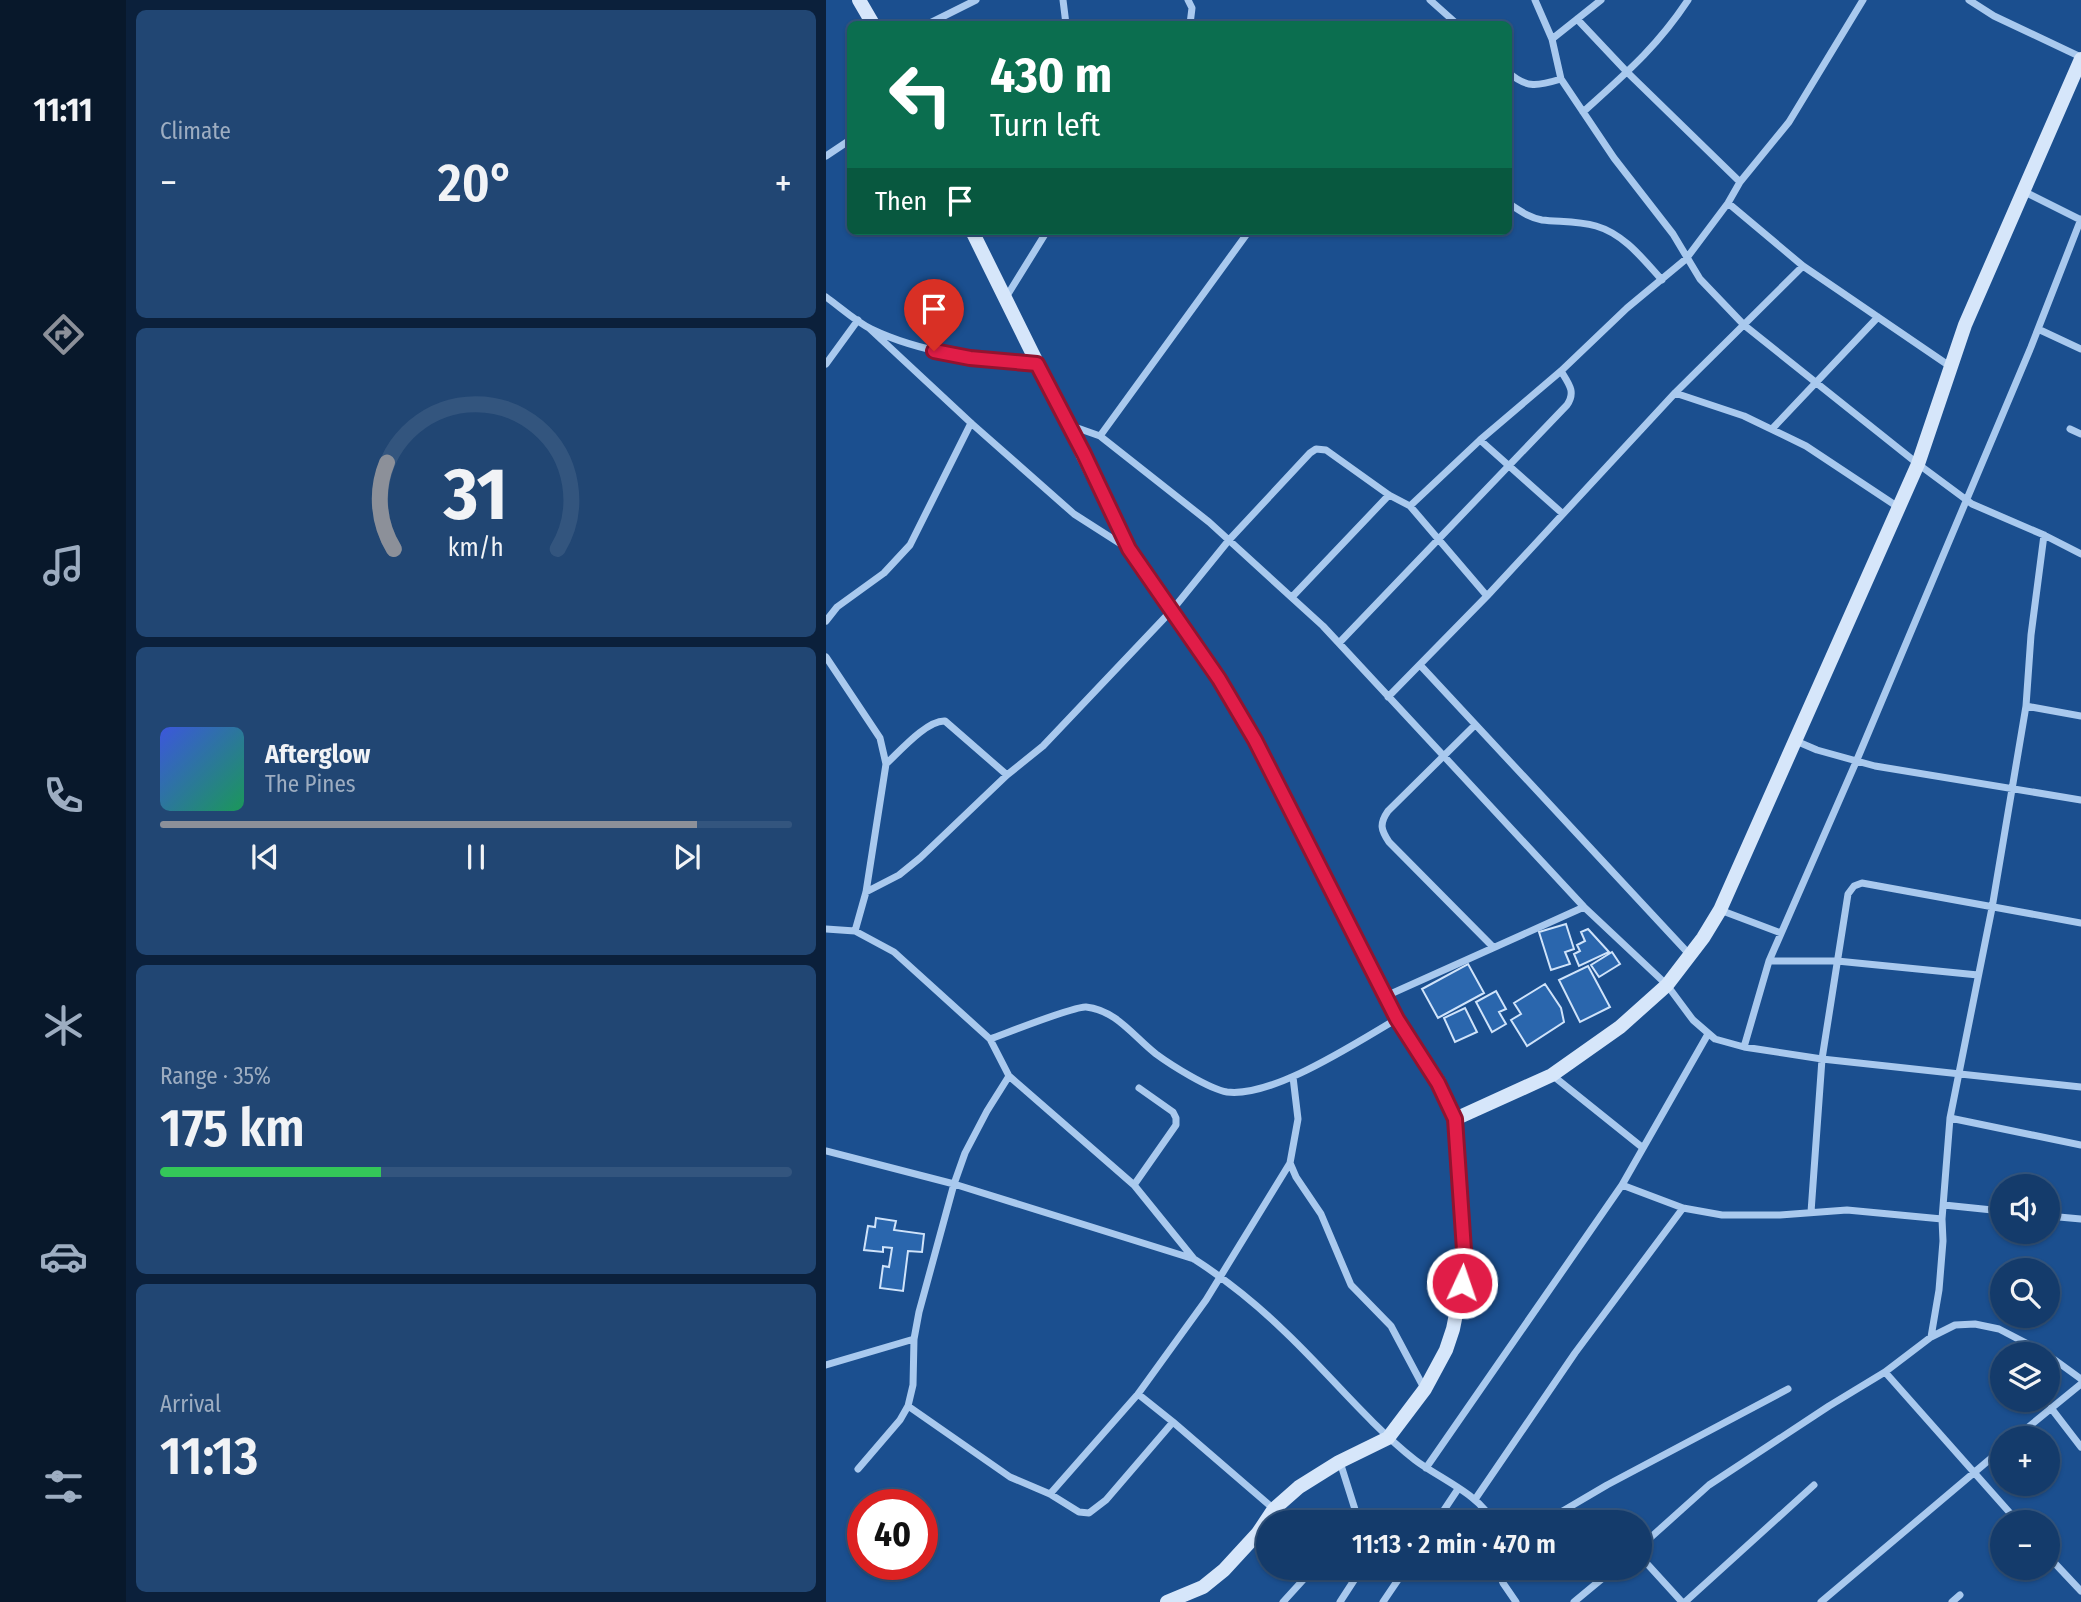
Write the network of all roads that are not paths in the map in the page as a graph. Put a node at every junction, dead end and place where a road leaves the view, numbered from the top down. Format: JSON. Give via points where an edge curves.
{"nodes":[{"id":1,"x":859,"y":0,"type":"edge"},
{"id":2,"x":976,"y":0,"type":"edge"},
{"id":3,"x":1063,"y":0,"type":"edge"},
{"id":4,"x":1188,"y":0,"type":"edge"},
{"id":5,"x":1430,"y":0,"type":"edge"},
{"id":6,"x":1535,"y":0,"type":"edge"},
{"id":7,"x":1601,"y":0,"type":"edge"},
{"id":8,"x":1688,"y":0,"type":"edge"},
{"id":9,"x":1863,"y":0,"type":"edge"},
{"id":10,"x":1969,"y":0,"type":"edge"},
{"id":11,"x":968,"y":1,"type":"edge"},
{"id":12,"x":1577,"y":19,"type":"junction"},
{"id":13,"x":871,"y":21,"type":"edge"},
{"id":14,"x":933,"y":21,"type":"edge"},
{"id":15,"x":1066,"y":21,"type":"edge"},
{"id":16,"x":1190,"y":21,"type":"edge"},
{"id":17,"x":1454,"y":21,"type":"edge"},
{"id":18,"x":1552,"y":39,"type":"junction"},
{"id":19,"x":2081,"y":58,"type":"edge"},
{"id":20,"x":1627,"y":72,"type":"junction"},
{"id":21,"x":1512,"y":75,"type":"edge"},
{"id":22,"x":1561,"y":79,"type":"junction"},
{"id":23,"x":1583,"y":112,"type":"junction"},
{"id":24,"x":847,"y":141,"type":"edge"},
{"id":25,"x":826,"y":156,"type":"edge"},
{"id":26,"x":1740,"y":182,"type":"junction"},
{"id":27,"x":2022,"y":191,"type":"junction"},
{"id":28,"x":1728,"y":203,"type":"junction"},
{"id":29,"x":1512,"y":205,"type":"edge"},
{"id":30,"x":2081,"y":220,"type":"edge"},
{"id":31,"x":974,"y":235,"type":"edge"},
{"id":32,"x":1044,"y":235,"type":"edge"},
{"id":33,"x":1246,"y":235,"type":"edge"},
{"id":34,"x":1686,"y":259,"type":"junction"},
{"id":35,"x":1802,"y":266,"type":"junction"},
{"id":36,"x":1662,"y":280,"type":"junction"},
{"id":37,"x":826,"y":297,"type":"edge"},
{"id":38,"x":1004,"y":299,"type":"junction"},
{"id":39,"x":1878,"y":317,"type":"junction"},
{"id":40,"x":858,"y":320,"type":"junction"},
{"id":41,"x":1744,"y":325,"type":"junction"},
{"id":42,"x":869,"y":328,"type":"junction"},
{"id":43,"x":2038,"y":330,"type":"junction"},
{"id":44,"x":2081,"y":349,"type":"edge"},
{"id":45,"x":826,"y":364,"type":"edge"},
{"id":46,"x":1037,"y":364,"type":"junction"},
{"id":47,"x":1951,"y":367,"type":"junction"},
{"id":48,"x":1561,"y":371,"type":"junction"},
{"id":49,"x":1817,"y":383,"type":"junction"},
{"id":50,"x":1675,"y":393,"type":"junction"},
{"id":51,"x":971,"y":423,"type":"junction"},
{"id":52,"x":1068,"y":424,"type":"junction"},
{"id":53,"x":1772,"y":429,"type":"junction"},
{"id":54,"x":2070,"y":429,"type":"dead end"},
{"id":55,"x":2081,"y":434,"type":"edge"},
{"id":56,"x":1100,"y":436,"type":"junction"},
{"id":57,"x":1480,"y":440,"type":"junction"},
{"id":58,"x":1918,"y":464,"type":"junction"},
{"id":59,"x":1508,"y":467,"type":"junction"},
{"id":60,"x":1388,"y":495,"type":"junction"},
{"id":61,"x":1965,"y":499,"type":"junction"},
{"id":62,"x":1410,"y":506,"type":"junction"},
{"id":63,"x":1898,"y":507,"type":"junction"},
{"id":64,"x":1563,"y":514,"type":"junction"},
{"id":65,"x":2044,"y":535,"type":"junction"},
{"id":66,"x":1230,"y":540,"type":"junction"},
{"id":67,"x":1438,"y":540,"type":"junction"},
{"id":68,"x":1129,"y":549,"type":"junction"},
{"id":69,"x":2081,"y":554,"type":"edge"},
{"id":70,"x":1487,"y":596,"type":"junction"},
{"id":71,"x":1292,"y":597,"type":"junction"},
{"id":72,"x":1173,"y":610,"type":"junction"},
{"id":73,"x":826,"y":621,"type":"edge"},
{"id":74,"x":1339,"y":643,"type":"junction"},
{"id":75,"x":826,"y":657,"type":"edge"},
{"id":76,"x":1420,"y":665,"type":"junction"},
{"id":77,"x":1388,"y":697,"type":"junction"},
{"id":78,"x":2026,"y":706,"type":"junction"},
{"id":79,"x":2081,"y":716,"type":"edge"},
{"id":80,"x":1475,"y":724,"type":"junction"},
{"id":81,"x":1796,"y":741,"type":"junction"},
{"id":82,"x":1443,"y":757,"type":"junction"},
{"id":83,"x":1856,"y":762,"type":"junction"},
{"id":84,"x":886,"y":764,"type":"junction"},
{"id":85,"x":1007,"y":775,"type":"junction"},
{"id":86,"x":2012,"y":789,"type":"junction"},
{"id":87,"x":2081,"y":800,"type":"edge"},
{"id":88,"x":866,"y":892,"type":"junction"},
{"id":89,"x":1584,"y":906,"type":"junction"},
{"id":90,"x":1992,"y":908,"type":"junction"},
{"id":91,"x":1720,"y":910,"type":"junction"},
{"id":92,"x":2081,"y":923,"type":"edge"},
{"id":93,"x":826,"y":929,"type":"edge"},
{"id":94,"x":855,"y":931,"type":"junction"},
{"id":95,"x":1781,"y":933,"type":"junction"},
{"id":96,"x":1493,"y":947,"type":"junction"},
{"id":97,"x":1689,"y":954,"type":"junction"},
{"id":98,"x":1769,"y":961,"type":"junction"},
{"id":99,"x":1837,"y":961,"type":"junction"},
{"id":100,"x":1978,"y":975,"type":"junction"},
{"id":101,"x":1667,"y":985,"type":"junction"},
{"id":102,"x":1386,"y":996,"type":"junction"},
{"id":103,"x":1397,"y":1019,"type":"junction"},
{"id":104,"x":1708,"y":1034,"type":"junction"},
{"id":105,"x":990,"y":1039,"type":"junction"},
{"id":106,"x":1744,"y":1047,"type":"junction"},
{"id":107,"x":1822,"y":1059,"type":"junction"},
{"id":108,"x":1958,"y":1074,"type":"junction"},
{"id":109,"x":1552,"y":1075,"type":"junction"},
{"id":110,"x":1009,"y":1076,"type":"junction"},
{"id":111,"x":1293,"y":1077,"type":"junction"},
{"id":112,"x":2081,"y":1087,"type":"edge"},
{"id":113,"x":1139,"y":1088,"type":"dead end"},
{"id":114,"x":1950,"y":1118,"type":"junction"},
{"id":115,"x":1455,"y":1119,"type":"junction"},
{"id":116,"x":2081,"y":1145,"type":"edge"},
{"id":117,"x":1643,"y":1148,"type":"junction"},
{"id":118,"x":826,"y":1151,"type":"edge"},
{"id":119,"x":1290,"y":1163,"type":"junction"},
{"id":120,"x":954,"y":1184,"type":"junction"},
{"id":121,"x":1133,"y":1185,"type":"junction"},
{"id":122,"x":1622,"y":1185,"type":"junction"},
{"id":123,"x":1944,"y":1205,"type":"junction"},
{"id":124,"x":1683,"y":1208,"type":"junction"},
{"id":125,"x":1990,"y":1210,"type":"edge"},
{"id":126,"x":1811,"y":1212,"type":"junction"},
{"id":127,"x":2060,"y":1217,"type":"edge"},
{"id":128,"x":1942,"y":1219,"type":"junction"},
{"id":129,"x":2081,"y":1219,"type":"edge"},
{"id":130,"x":1194,"y":1259,"type":"junction"},
{"id":131,"x":1220,"y":1276,"type":"junction"},
{"id":132,"x":1931,"y":1337,"type":"junction"},
{"id":133,"x":914,"y":1339,"type":"junction"},
{"id":134,"x":2023,"y":1342,"type":"edge"},
{"id":135,"x":826,"y":1365,"type":"edge"},
{"id":136,"x":2060,"y":1365,"type":"edge"},
{"id":137,"x":1885,"y":1372,"type":"junction"},
{"id":138,"x":2081,"y":1381,"type":"edge"},
{"id":139,"x":1425,"y":1389,"type":"junction"},
{"id":140,"x":1787,"y":1389,"type":"dead end"},
{"id":141,"x":1138,"y":1394,"type":"junction"},
{"id":142,"x":2060,"y":1400,"type":"edge"},
{"id":143,"x":908,"y":1406,"type":"junction"},
{"id":144,"x":2046,"y":1412,"type":"edge"},
{"id":145,"x":2054,"y":1412,"type":"edge"},
{"id":146,"x":1174,"y":1422,"type":"junction"},
{"id":147,"x":2029,"y":1426,"type":"edge"},
{"id":148,"x":1388,"y":1438,"type":"junction"},
{"id":149,"x":2081,"y":1447,"type":"edge"},
{"id":150,"x":1990,"y":1459,"type":"edge"},
{"id":151,"x":1339,"y":1462,"type":"junction"},
{"id":152,"x":1426,"y":1468,"type":"junction"},
{"id":153,"x":858,"y":1469,"type":"dead end"},
{"id":154,"x":1974,"y":1472,"type":"junction"},
{"id":155,"x":1814,"y":1485,"type":"dead end"},
{"id":156,"x":1458,"y":1489,"type":"junction"},
{"id":157,"x":1050,"y":1494,"type":"junction"},
{"id":158,"x":1476,"y":1498,"type":"junction"},
{"id":159,"x":1274,"y":1509,"type":"junction"},
{"id":160,"x":1354,"y":1510,"type":"edge"},
{"id":161,"x":1444,"y":1510,"type":"edge"},
{"id":162,"x":1484,"y":1510,"type":"edge"},
{"id":163,"x":1564,"y":1510,"type":"edge"},
{"id":164,"x":2007,"y":1510,"type":"edge"},
{"id":165,"x":1652,"y":1536,"type":"edge"},
{"id":166,"x":1652,"y":1569,"type":"edge"},
{"id":167,"x":2060,"y":1569,"type":"edge"},
{"id":168,"x":1303,"y":1580,"type":"edge"},
{"id":169,"x":1356,"y":1580,"type":"edge"},
{"id":170,"x":1398,"y":1580,"type":"edge"},
{"id":171,"x":1502,"y":1580,"type":"edge"},
{"id":172,"x":1601,"y":1580,"type":"edge"},
{"id":173,"x":1203,"y":1587,"type":"junction"},
{"id":174,"x":2081,"y":1591,"type":"edge"},
{"id":175,"x":1960,"y":1595,"type":"dead end"},
{"id":176,"x":1167,"y":1602,"type":"edge"},
{"id":177,"x":1191,"y":1602,"type":"edge"},
{"id":178,"x":1283,"y":1602,"type":"edge"},
{"id":179,"x":1340,"y":1602,"type":"edge"},
{"id":180,"x":1383,"y":1602,"type":"edge"},
{"id":181,"x":1516,"y":1602,"type":"edge"},
{"id":182,"x":1574,"y":1602,"type":"edge"},
{"id":183,"x":1683,"y":1602,"type":"edge"},
{"id":184,"x":1821,"y":1602,"type":"edge"},
{"id":185,"x":1952,"y":1602,"type":"edge"}],
"edges":[{"from":1,"to":13,"type":"street"},
{"from":2,"to":11,"type":"street"},
{"from":3,"to":15,"type":"street"},
{"from":4,"to":16,"type":"street"},
{"from":5,"to":17,"type":"street"},
{"from":6,"to":18,"type":"street"},
{"from":7,"to":12,"type":"street"},
{"from":8,"to":20,"type":"street","via":[[1669,28]]},
{"from":9,"to":26,"type":"street","via":[[1789,122]]},
{"from":10,"to":19,"type":"street"},
{"from":11,"to":14,"type":"street"},
{"from":12,"to":18,"type":"street"},
{"from":12,"to":20,"type":"street"},
{"from":18,"to":22,"type":"street"},
{"from":19,"to":27,"type":"street"},
{"from":20,"to":23,"type":"street"},
{"from":20,"to":26,"type":"street"},
{"from":21,"to":22,"type":"street","via":[[1531,85]]},
{"from":22,"to":23,"type":"street"},
{"from":23,"to":34,"type":"street","via":[[1673,233]]},
{"from":24,"to":25,"type":"street"},
{"from":26,"to":28,"type":"street"},
{"from":27,"to":30,"type":"street"},
{"from":27,"to":47,"type":"street"},
{"from":28,"to":34,"type":"street"},
{"from":28,"to":35,"type":"street"},
{"from":29,"to":36,"type":"street","via":[[1541,220],[1597,226],[1638,253]]},
{"from":30,"to":43,"type":"street"},
{"from":31,"to":38,"type":"street"},
{"from":32,"to":38,"type":"street"},
{"from":33,"to":56,"type":"street"},
{"from":34,"to":36,"type":"street"},
{"from":34,"to":41,"type":"street"},
{"from":35,"to":39,"type":"street"},
{"from":35,"to":41,"type":"street"},
{"from":36,"to":48,"type":"street"},
{"from":37,"to":40,"type":"street"},
{"from":38,"to":46,"type":"street"},
{"from":39,"to":47,"type":"street"},
{"from":39,"to":49,"type":"street"},
{"from":40,"to":42,"type":"street"},
{"from":40,"to":45,"type":"street"},
{"from":41,"to":49,"type":"street"},
{"from":41,"to":50,"type":"street"},
{"from":42,"to":46,"type":"street","via":[[934,351]]},
{"from":42,"to":51,"type":"street"},
{"from":43,"to":44,"type":"street"},
{"from":43,"to":61,"type":"street"},
{"from":46,"to":52,"type":"street"},
{"from":47,"to":58,"type":"street"},
{"from":48,"to":57,"type":"street"},
{"from":48,"to":59,"type":"street","via":[[1572,389],[1571,399]]},
{"from":49,"to":53,"type":"street"},
{"from":49,"to":58,"type":"street"},
{"from":50,"to":53,"type":"street"},
{"from":50,"to":64,"type":"street"},
{"from":51,"to":68,"type":"street","via":[[1074,514]]},
{"from":51,"to":73,"type":"street","via":[[910,545]]},
{"from":52,"to":56,"type":"street"},
{"from":52,"to":68,"type":"street"},
{"from":53,"to":63,"type":"street","via":[[1807,446]]},
{"from":54,"to":55,"type":"street"},
{"from":56,"to":66,"type":"street"},
{"from":57,"to":59,"type":"street"},
{"from":57,"to":62,"type":"street"},
{"from":58,"to":61,"type":"street"},
{"from":58,"to":63,"type":"street"},
{"from":59,"to":64,"type":"street"},
{"from":59,"to":67,"type":"street"},
{"from":60,"to":62,"type":"street"},
{"from":60,"to":66,"type":"street","via":[[1326,450],[1317,449]]},
{"from":60,"to":71,"type":"street"},
{"from":61,"to":65,"type":"street"},
{"from":61,"to":83,"type":"street"},
{"from":62,"to":67,"type":"street"},
{"from":63,"to":81,"type":"street"},
{"from":64,"to":70,"type":"street"},
{"from":65,"to":69,"type":"street"},
{"from":65,"to":78,"type":"street"},
{"from":66,"to":71,"type":"street"},
{"from":66,"to":72,"type":"street"},
{"from":67,"to":70,"type":"street"},
{"from":67,"to":74,"type":"street"},
{"from":68,"to":72,"type":"street"},
{"from":70,"to":76,"type":"street"},
{"from":71,"to":74,"type":"street"},
{"from":72,"to":85,"type":"street","via":[[1043,746]]},
{"from":72,"to":102,"type":"street","via":[[1255,740]]},
{"from":74,"to":77,"type":"street"},
{"from":75,"to":84,"type":"street","via":[[880,738]]},
{"from":76,"to":77,"type":"street"},
{"from":76,"to":80,"type":"street"},
{"from":77,"to":82,"type":"street"},
{"from":78,"to":79,"type":"street"},
{"from":78,"to":86,"type":"street"},
{"from":80,"to":82,"type":"street"},
{"from":80,"to":97,"type":"street"},
{"from":81,"to":83,"type":"street"},
{"from":81,"to":91,"type":"street"},
{"from":82,"to":89,"type":"street"},
{"from":82,"to":96,"type":"street","via":[[1388,811],[1381,830]]},
{"from":83,"to":86,"type":"street"},
{"from":83,"to":95,"type":"street"},
{"from":84,"to":85,"type":"street","via":[[937,720],[945,721]]},
{"from":84,"to":88,"type":"street"},
{"from":85,"to":88,"type":"street","via":[[920,858]]},
{"from":86,"to":87,"type":"street"},
{"from":86,"to":90,"type":"street"},
{"from":88,"to":94,"type":"street"},
{"from":89,"to":96,"type":"street"},
{"from":89,"to":101,"type":"street"},
{"from":90,"to":92,"type":"street"},
{"from":90,"to":99,"type":"street","via":[[1863,883],[1854,886],[1848,894]]},
{"from":90,"to":100,"type":"street"},
{"from":91,"to":95,"type":"street"},
{"from":91,"to":97,"type":"street"},
{"from":93,"to":94,"type":"street"},
{"from":94,"to":105,"type":"street","via":[[894,952]]},
{"from":95,"to":98,"type":"street"},
{"from":96,"to":102,"type":"street"},
{"from":97,"to":101,"type":"street"},
{"from":98,"to":99,"type":"street"},
{"from":98,"to":106,"type":"street"},
{"from":99,"to":100,"type":"street"},
{"from":99,"to":107,"type":"street"},
{"from":100,"to":108,"type":"street"},
{"from":101,"to":104,"type":"street"},
{"from":101,"to":109,"type":"street","via":[[1620,1027]]},
{"from":102,"to":103,"type":"street"},
{"from":103,"to":111,"type":"street"},
{"from":103,"to":115,"type":"street"},
{"from":104,"to":106,"type":"street"},
{"from":104,"to":117,"type":"street"},
{"from":105,"to":110,"type":"street"},
{"from":105,"to":111,"type":"street","via":[[1083,1007],[1118,1020],[1156,1054],[1226,1092],[1248,1091]]},
{"from":106,"to":107,"type":"street"},
{"from":107,"to":108,"type":"street"},
{"from":107,"to":126,"type":"street"},
{"from":108,"to":112,"type":"street"},
{"from":108,"to":114,"type":"street"},
{"from":109,"to":115,"type":"street"},
{"from":109,"to":117,"type":"street"},
{"from":110,"to":120,"type":"street","via":[[986,1111]]},
{"from":110,"to":121,"type":"street"},
{"from":111,"to":119,"type":"street","via":[[1298,1119]]},
{"from":113,"to":121,"type":"street","via":[[1173,1112],[1176,1125]]},
{"from":114,"to":116,"type":"street"},
{"from":114,"to":123,"type":"street"},
{"from":115,"to":139,"type":"street","via":[[1462,1283],[1446,1350]]},
{"from":117,"to":122,"type":"street"},
{"from":118,"to":120,"type":"street"},
{"from":119,"to":131,"type":"street"},
{"from":119,"to":139,"type":"street","via":[[1321,1214],[1351,1285],[1391,1326]]},
{"from":120,"to":130,"type":"street"},
{"from":120,"to":133,"type":"street"},
{"from":121,"to":130,"type":"street"},
{"from":122,"to":124,"type":"street"},
{"from":122,"to":152,"type":"street"},
{"from":123,"to":125,"type":"street"},
{"from":123,"to":128,"type":"street"},
{"from":124,"to":126,"type":"street","via":[[1722,1215]]},
{"from":124,"to":158,"type":"street"},
{"from":126,"to":128,"type":"street","via":[[1847,1210]]},
{"from":127,"to":129,"type":"street"},
{"from":128,"to":132,"type":"street","via":[[1939,1290]]},
{"from":130,"to":131,"type":"street"},
{"from":131,"to":141,"type":"street"},
{"from":131,"to":148,"type":"street","via":[[1281,1328]]},
{"from":132,"to":134,"type":"street","via":[[1955,1325],[1975,1324],[1999,1329]]},
{"from":132,"to":137,"type":"street"},
{"from":133,"to":135,"type":"street"},
{"from":133,"to":143,"type":"street","via":[[914,1385]]},
{"from":136,"to":138,"type":"street"},
{"from":137,"to":154,"type":"street"},
{"from":137,"to":165,"type":"street","via":[[1709,1485]]},
{"from":138,"to":142,"type":"street"},
{"from":139,"to":148,"type":"street"},
{"from":140,"to":163,"type":"street"},
{"from":141,"to":146,"type":"street"},
{"from":141,"to":157,"type":"street"},
{"from":143,"to":153,"type":"street"},
{"from":143,"to":157,"type":"street","via":[[1010,1477]]},
{"from":144,"to":147,"type":"street"},
{"from":145,"to":149,"type":"street"},
{"from":146,"to":157,"type":"street","via":[[1098,1509],[1079,1512]]},
{"from":146,"to":159,"type":"street"},
{"from":148,"to":151,"type":"street"},
{"from":148,"to":152,"type":"street"},
{"from":150,"to":154,"type":"street"},
{"from":151,"to":159,"type":"street"},
{"from":151,"to":160,"type":"street"},
{"from":152,"to":156,"type":"street"},
{"from":154,"to":164,"type":"street"},
{"from":154,"to":184,"type":"street"},
{"from":155,"to":183,"type":"street"},
{"from":156,"to":158,"type":"street"},
{"from":156,"to":161,"type":"street"},
{"from":158,"to":162,"type":"street"},
{"from":159,"to":173,"type":"street","via":[[1241,1552]]},
{"from":166,"to":183,"type":"street"},
{"from":167,"to":174,"type":"street"},
{"from":168,"to":178,"type":"street"},
{"from":169,"to":179,"type":"street"},
{"from":170,"to":180,"type":"street"},
{"from":171,"to":181,"type":"street"},
{"from":172,"to":182,"type":"street"},
{"from":173,"to":176,"type":"street"},
{"from":173,"to":177,"type":"street"},
{"from":175,"to":185,"type":"street"}]}
